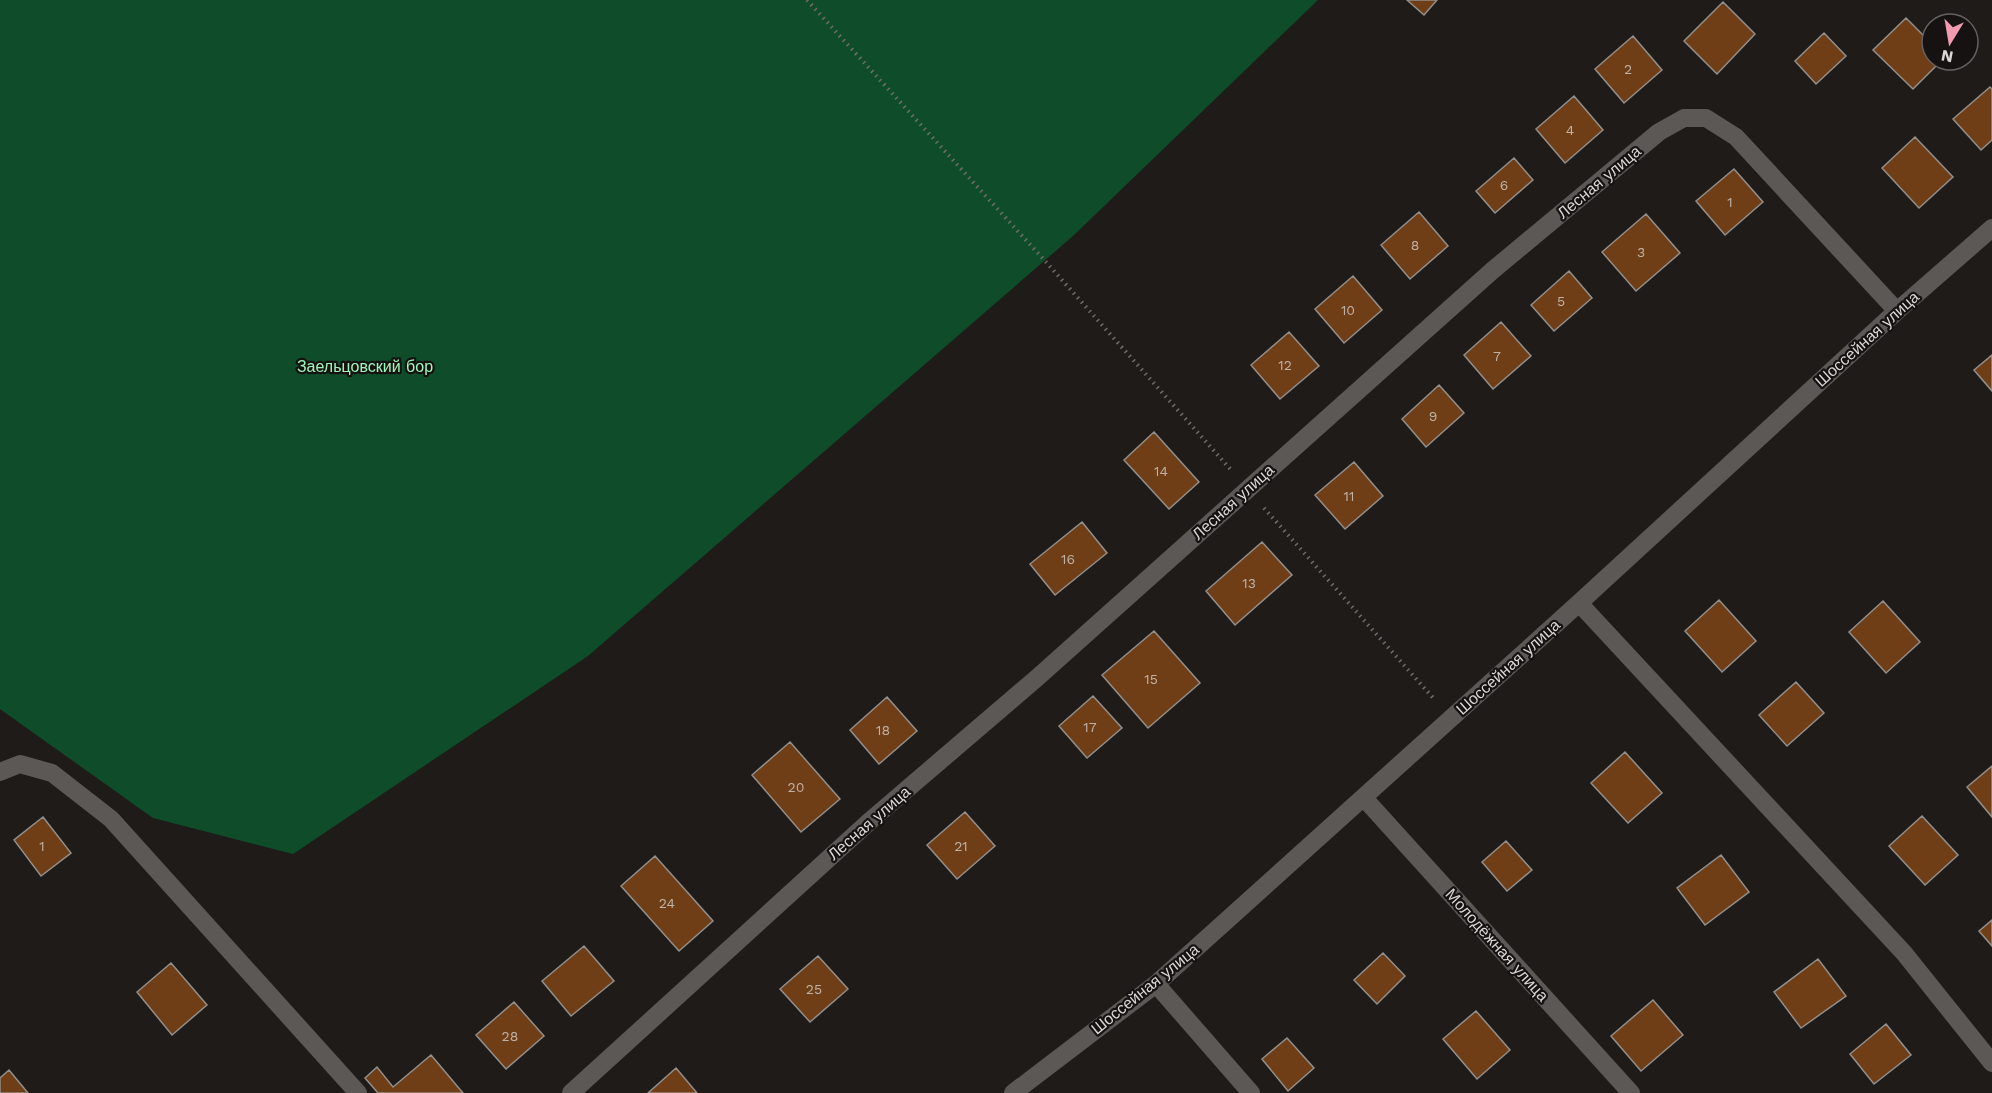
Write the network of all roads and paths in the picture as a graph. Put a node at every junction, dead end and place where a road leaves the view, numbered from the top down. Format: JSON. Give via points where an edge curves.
{"nodes":[{"id":1,"x":807,"y":0,"type":"edge"},
{"id":2,"x":1992,"y":228,"type":"edge"},
{"id":3,"x":1897,"y":311,"type":"junction"},
{"id":4,"x":1247,"y":489,"type":"junction"},
{"id":5,"x":1579,"y":603,"type":"junction"},
{"id":6,"x":1452,"y":718,"type":"junction"},
{"id":7,"x":0,"y":772,"type":"edge"},
{"id":8,"x":1364,"y":798,"type":"junction"},
{"id":9,"x":1156,"y":984,"type":"junction"},
{"id":10,"x":1992,"y":1063,"type":"edge"},
{"id":11,"x":358,"y":1093,"type":"edge"},
{"id":12,"x":571,"y":1093,"type":"edge"},
{"id":13,"x":1013,"y":1093,"type":"edge"},
{"id":14,"x":1251,"y":1093,"type":"edge"},
{"id":15,"x":1631,"y":1093,"type":"edge"}],
"edges":[{"from":1,"to":4,"type":"path"},
{"from":2,"to":3,"type":"street","name":"Шоссейная улица"},
{"from":3,"to":4,"type":"street","name":"Лесная улица","via":[[1736,137],[1706,118],[1684,118],[1659,132],[1493,270]]},
{"from":3,"to":5,"type":"street","name":"Шоссейная улица"},
{"from":4,"to":6,"type":"path"},
{"from":4,"to":12,"type":"street","name":"Лесная улица","via":[[1038,677],[871,820]]},
{"from":5,"to":6,"type":"street","name":"Шоссейная улица"},
{"from":5,"to":10,"type":"street","via":[[1904,953]]},
{"from":6,"to":8,"type":"street","name":"Шоссейная улица"},
{"from":7,"to":11,"type":"street","via":[[20,764],[52,773],[111,819]]},
{"from":8,"to":9,"type":"street","name":"Шоссейная улица"},
{"from":8,"to":15,"type":"street","name":"Молодёжная улица"},
{"from":9,"to":13,"type":"street","name":"Шоссейная улица"},
{"from":9,"to":14,"type":"street"}]}
